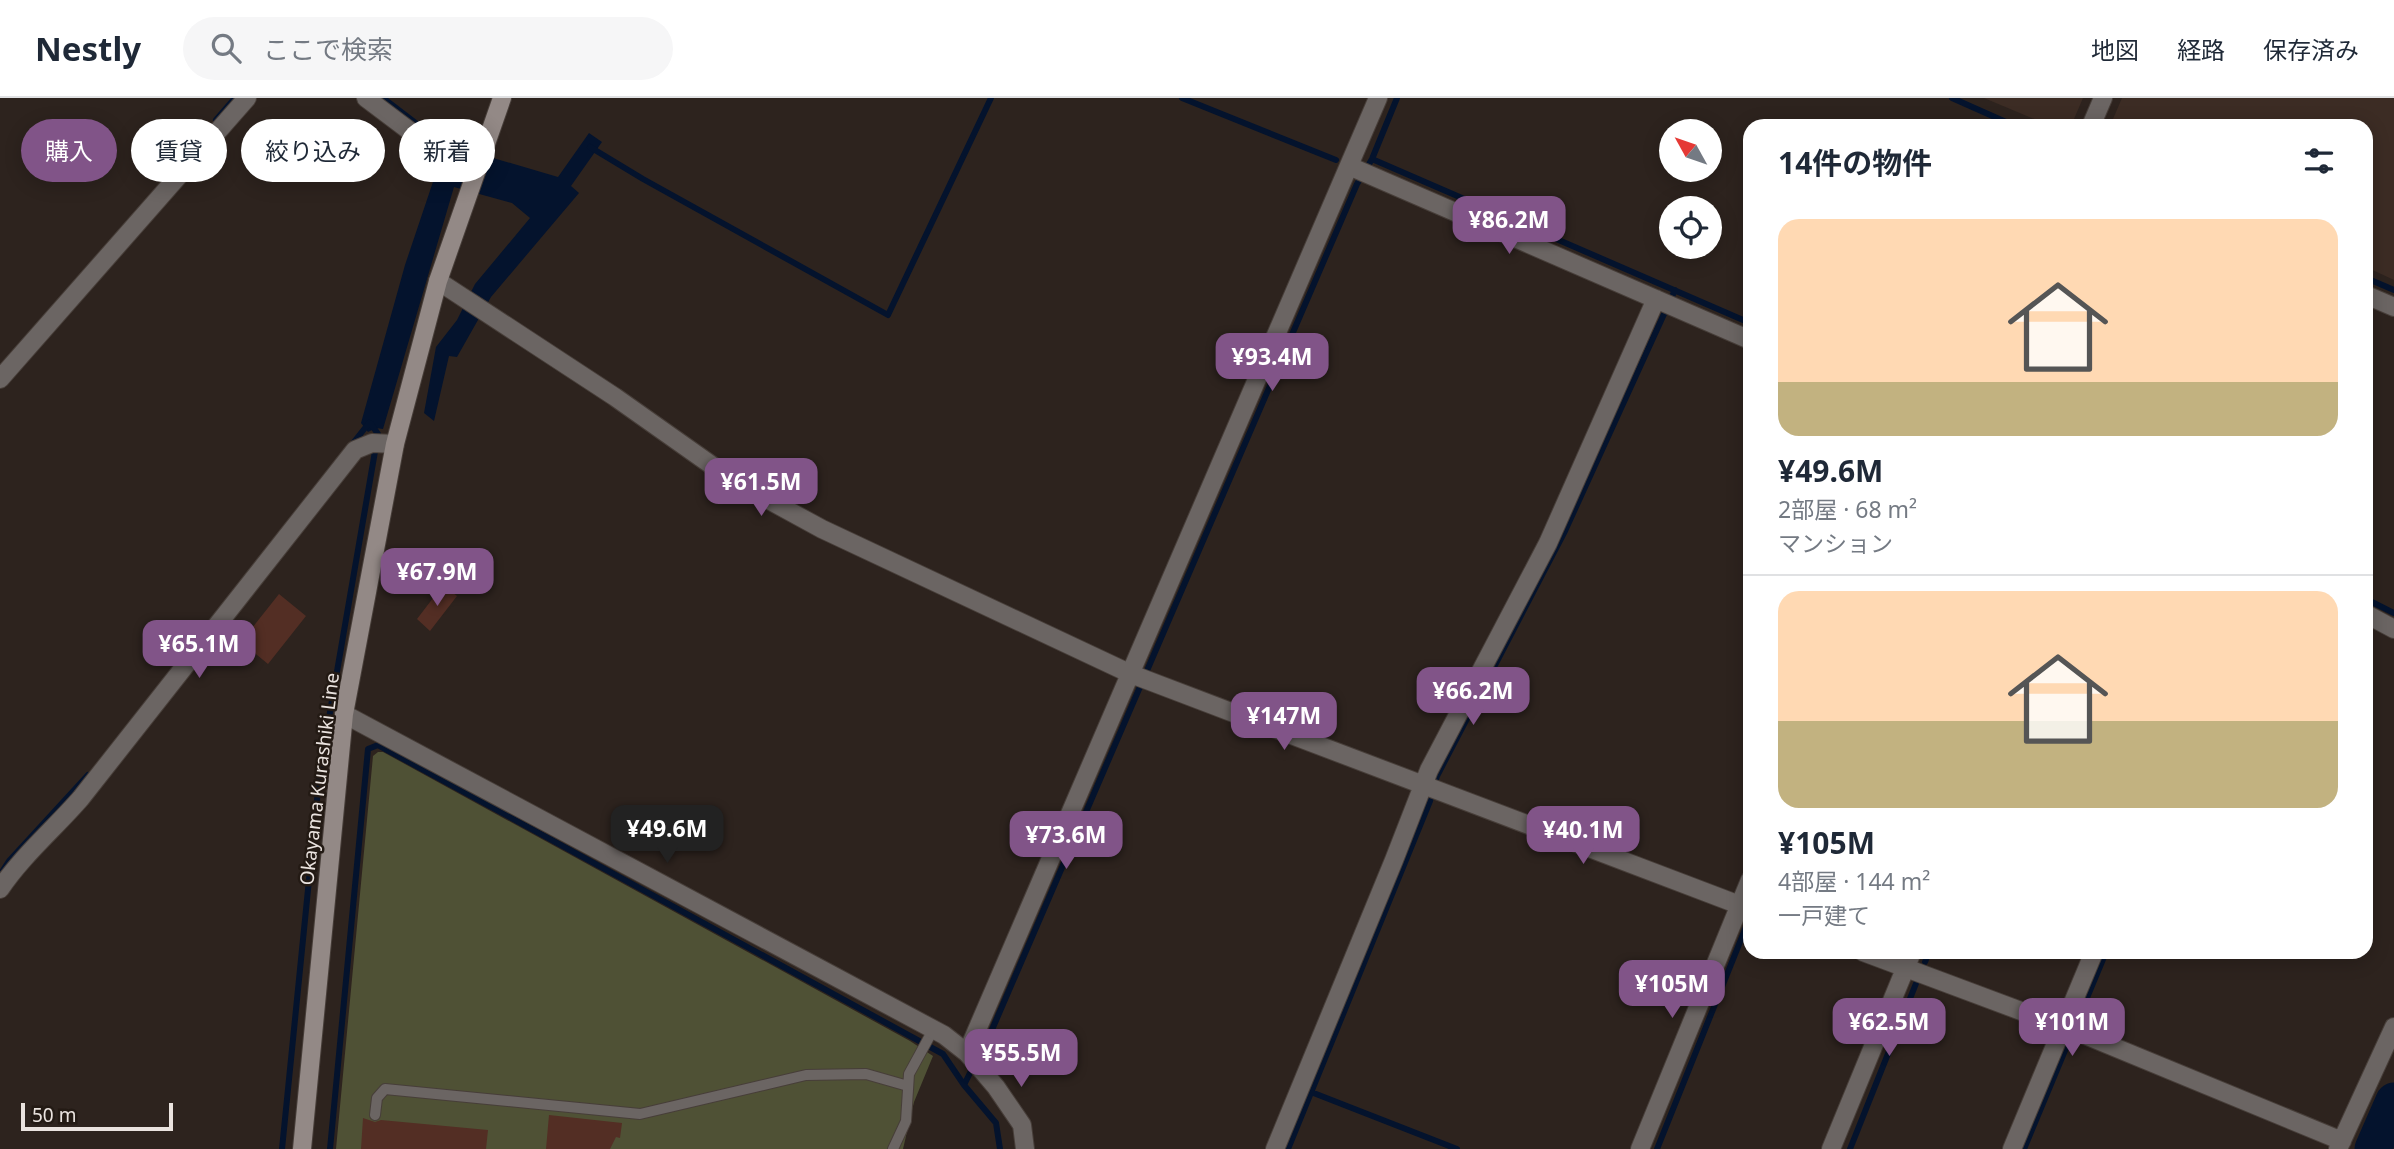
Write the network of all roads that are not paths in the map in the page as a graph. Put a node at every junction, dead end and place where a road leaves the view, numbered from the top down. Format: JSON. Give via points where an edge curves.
{"nodes":[{"id":1,"x":247,"y":98,"type":"edge"},
{"id":2,"x":366,"y":98,"type":"edge"},
{"id":3,"x":502,"y":98,"type":"edge"},
{"id":4,"x":1378,"y":98,"type":"edge"},
{"id":5,"x":2103,"y":98,"type":"edge"},
{"id":6,"x":2094,"y":119,"type":"edge"},
{"id":7,"x":399,"y":123,"type":"edge"},
{"id":8,"x":1359,"y":170,"type":"junction"},
{"id":9,"x":438,"y":281,"type":"junction"},
{"id":10,"x":2373,"y":298,"type":"edge"},
{"id":11,"x":1664,"y":303,"type":"junction"},
{"id":12,"x":2394,"y":306,"type":"edge"},
{"id":13,"x":1743,"y":337,"type":"edge"},
{"id":14,"x":0,"y":379,"type":"edge"},
{"id":15,"x":382,"y":443,"type":"junction"},
{"id":16,"x":2373,"y":618,"type":"edge"},
{"id":17,"x":2394,"y":629,"type":"edge"},
{"id":18,"x":1141,"y":677,"type":"junction"},
{"id":19,"x":344,"y":714,"type":"junction"},
{"id":20,"x":1431,"y":786,"type":"junction"},
{"id":21,"x":0,"y":889,"type":"edge"},
{"id":22,"x":1743,"y":907,"type":"edge"},
{"id":23,"x":1743,"y":913,"type":"edge"},
{"id":24,"x":2092,"y":959,"type":"edge"},
{"id":25,"x":1909,"y":960,"type":"edge"},
{"id":26,"x":2394,"y":1027,"type":"edge"},
{"id":27,"x":2071,"y":1030,"type":"junction"},
{"id":28,"x":928,"y":1039,"type":"junction"},
{"id":29,"x":967,"y":1053,"type":"junction"},
{"id":30,"x":908,"y":1086,"type":"junction"},
{"id":31,"x":375,"y":1115,"type":"dead end"},
{"id":32,"x":2340,"y":1145,"type":"edge"},
{"id":33,"x":302,"y":1149,"type":"edge"},
{"id":34,"x":893,"y":1149,"type":"edge"},
{"id":35,"x":1026,"y":1149,"type":"edge"},
{"id":36,"x":1275,"y":1149,"type":"edge"},
{"id":37,"x":1640,"y":1149,"type":"edge"},
{"id":38,"x":1831,"y":1149,"type":"edge"},
{"id":39,"x":2012,"y":1149,"type":"edge"}],
"edges":[{"from":1,"to":14,"type":"street"},
{"from":2,"to":7,"type":"street"},
{"from":3,"to":9,"type":"main road","name":"Okayama Kurashiki Line"},
{"from":4,"to":8,"type":"street"},
{"from":5,"to":6,"type":"street"},
{"from":8,"to":11,"type":"street"},
{"from":8,"to":18,"type":"street"},
{"from":9,"to":15,"type":"main road","name":"Okayama Kurashiki Line"},
{"from":9,"to":18,"type":"street","via":[[734,481],[822,528]]},
{"from":10,"to":12,"type":"street"},
{"from":11,"to":13,"type":"street"},
{"from":11,"to":20,"type":"street","via":[[1548,543],[1429,770]]},
{"from":15,"to":19,"type":"main road","name":"Okayama Kurashiki Line"},
{"from":15,"to":21,"type":"street","via":[[355,450],[81,798],[13,869]]},
{"from":16,"to":17,"type":"street"},
{"from":18,"to":20,"type":"street"},
{"from":18,"to":29,"type":"street"},
{"from":19,"to":28,"type":"street"},
{"from":19,"to":33,"type":"main road","name":"Okayama Kurashiki Line"},
{"from":20,"to":22,"type":"street"},
{"from":20,"to":36,"type":"street"},
{"from":23,"to":37,"type":"street"},
{"from":24,"to":27,"type":"street"},
{"from":25,"to":27,"type":"street"},
{"from":25,"to":38,"type":"street"},
{"from":26,"to":32,"type":"street"},
{"from":27,"to":32,"type":"street"},
{"from":27,"to":39,"type":"street"},
{"from":28,"to":29,"type":"street"},
{"from":28,"to":30,"type":"lane","via":[[909,1074]]},
{"from":29,"to":35,"type":"street","via":[[1022,1125]]},
{"from":30,"to":31,"type":"lane","via":[[866,1074],[806,1075],[640,1114],[385,1089],[377,1098]]},
{"from":30,"to":34,"type":"lane","via":[[906,1121]]}]}
